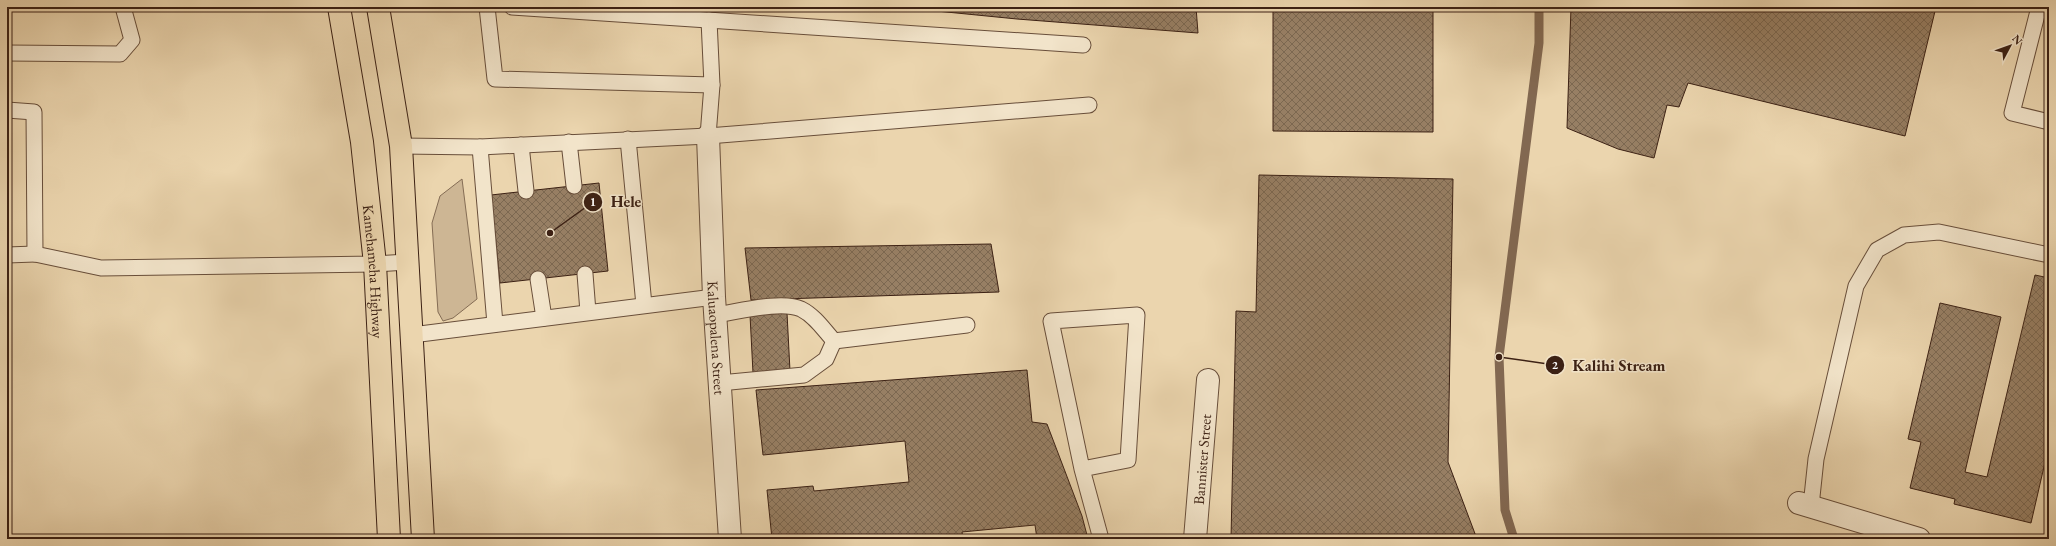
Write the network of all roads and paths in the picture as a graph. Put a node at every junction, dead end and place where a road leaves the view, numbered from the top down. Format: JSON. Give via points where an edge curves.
{"nodes":[{"id":1,"x":123,"y":7,"type":"edge"},
{"id":2,"x":339,"y":7,"type":"edge"},
{"id":3,"x":378,"y":7,"type":"edge"},
{"id":4,"x":488,"y":7,"type":"edge"},
{"id":5,"x":512,"y":7,"type":"edge"},
{"id":6,"x":2042,"y":13,"type":"edge"},
{"id":7,"x":709,"y":20,"type":"junction"},
{"id":8,"x":1082,"y":45,"type":"dead end"},
{"id":9,"x":7,"y":53,"type":"edge"},
{"id":10,"x":712,"y":85,"type":"junction"},
{"id":11,"x":1089,"y":105,"type":"dead end"},
{"id":12,"x":7,"y":110,"type":"edge"},
{"id":13,"x":2049,"y":122,"type":"edge"},
{"id":14,"x":708,"y":136,"type":"junction"},
{"id":15,"x":628,"y":139,"type":"junction"},
{"id":16,"x":569,"y":142,"type":"junction"},
{"id":17,"x":521,"y":145,"type":"junction"},
{"id":18,"x":401,"y":146,"type":"junction"},
{"id":19,"x":480,"y":147,"type":"junction"},
{"id":20,"x":574,"y":186,"type":"dead end"},
{"id":21,"x":526,"y":191,"type":"dead end"},
{"id":22,"x":35,"y":254,"type":"junction"},
{"id":23,"x":7,"y":255,"type":"edge"},
{"id":24,"x":2049,"y":255,"type":"edge"},
{"id":25,"x":408,"y":262,"type":"junction"},
{"id":26,"x":375,"y":264,"type":"junction"},
{"id":27,"x":585,"y":274,"type":"dead end"},
{"id":28,"x":538,"y":279,"type":"dead end"},
{"id":29,"x":644,"y":305,"type":"junction"},
{"id":30,"x":715,"y":306,"type":"junction"},
{"id":31,"x":588,"y":312,"type":"junction"},
{"id":32,"x":544,"y":318,"type":"junction"},
{"id":33,"x":494,"y":324,"type":"junction"},
{"id":34,"x":967,"y":325,"type":"dead end"},
{"id":35,"x":412,"y":335,"type":"junction"},
{"id":36,"x":834,"y":341,"type":"junction"},
{"id":37,"x":1208,"y":380,"type":"dead end"},
{"id":38,"x":720,"y":383,"type":"junction"},
{"id":39,"x":1082,"y":469,"type":"junction"},
{"id":40,"x":1805,"y":505,"type":"joint"},
{"id":41,"x":389,"y":539,"type":"edge"},
{"id":42,"x":423,"y":539,"type":"edge"},
{"id":43,"x":730,"y":539,"type":"edge"},
{"id":44,"x":1101,"y":539,"type":"edge"},
{"id":45,"x":1195,"y":539,"type":"edge"},
{"id":46,"x":1919,"y":539,"type":"edge"}],
"edges":[{"from":1,"to":9,"type":"lane","via":[[132,40],[120,54]]},
{"from":2,"to":26,"type":"main road","name":"Kamehameha Highway","via":[[362,142]]},
{"from":3,"to":18,"type":"main road"},
{"from":4,"to":10,"type":"lane","via":[[495,79]]},
{"from":5,"to":7,"type":"lane"},
{"from":6,"to":13,"type":"lane","via":[[2012,112]]},
{"from":7,"to":8,"type":"lane"},
{"from":7,"to":10,"type":"lane"},
{"from":10,"to":14,"type":"lane"},
{"from":11,"to":14,"type":"lane"},
{"from":12,"to":22,"type":"lane","via":[[34,112]]},
{"from":14,"to":15,"type":"lane"},
{"from":14,"to":30,"type":"street","name":"Kaluaopalena Street"},
{"from":15,"to":16,"type":"lane"},
{"from":15,"to":29,"type":"lane"},
{"from":16,"to":17,"type":"lane"},
{"from":16,"to":20,"type":"lane"},
{"from":17,"to":19,"type":"lane"},
{"from":17,"to":21,"type":"lane"},
{"from":18,"to":19,"type":"lane"},
{"from":18,"to":25,"type":"main road"},
{"from":19,"to":33,"type":"lane"},
{"from":22,"to":23,"type":"lane"},
{"from":22,"to":26,"type":"lane","via":[[100,268]]},
{"from":24,"to":40,"type":"lane","via":[[1939,232],[1904,235],[1877,250],[1856,286]]},
{"from":25,"to":26,"type":"lane"},
{"from":25,"to":35,"type":"main road"},
{"from":26,"to":41,"type":"main road","name":"Kamehameha Highway"},
{"from":27,"to":31,"type":"lane"},
{"from":28,"to":32,"type":"lane"},
{"from":29,"to":30,"type":"lane"},
{"from":29,"to":31,"type":"lane"},
{"from":30,"to":36,"type":"lane","via":[[784,306],[801,309],[816,320]]},
{"from":30,"to":38,"type":"street","name":"Kaluaopalena Street"},
{"from":31,"to":32,"type":"lane"},
{"from":32,"to":33,"type":"lane"},
{"from":33,"to":35,"type":"lane"},
{"from":34,"to":36,"type":"lane"},
{"from":35,"to":42,"type":"main road"},
{"from":36,"to":38,"type":"lane","via":[[826,359],[804,375]]},
{"from":37,"to":45,"type":"street","name":"Bannister Street"},
{"from":38,"to":43,"type":"street","name":"Kaluaopalena Street"},
{"from":39,"to":39,"type":"lane","via":[[1051,321],[1137,315],[1128,460]]},
{"from":39,"to":44,"type":"lane"},
{"from":40,"to":46,"type":"street"}]}
